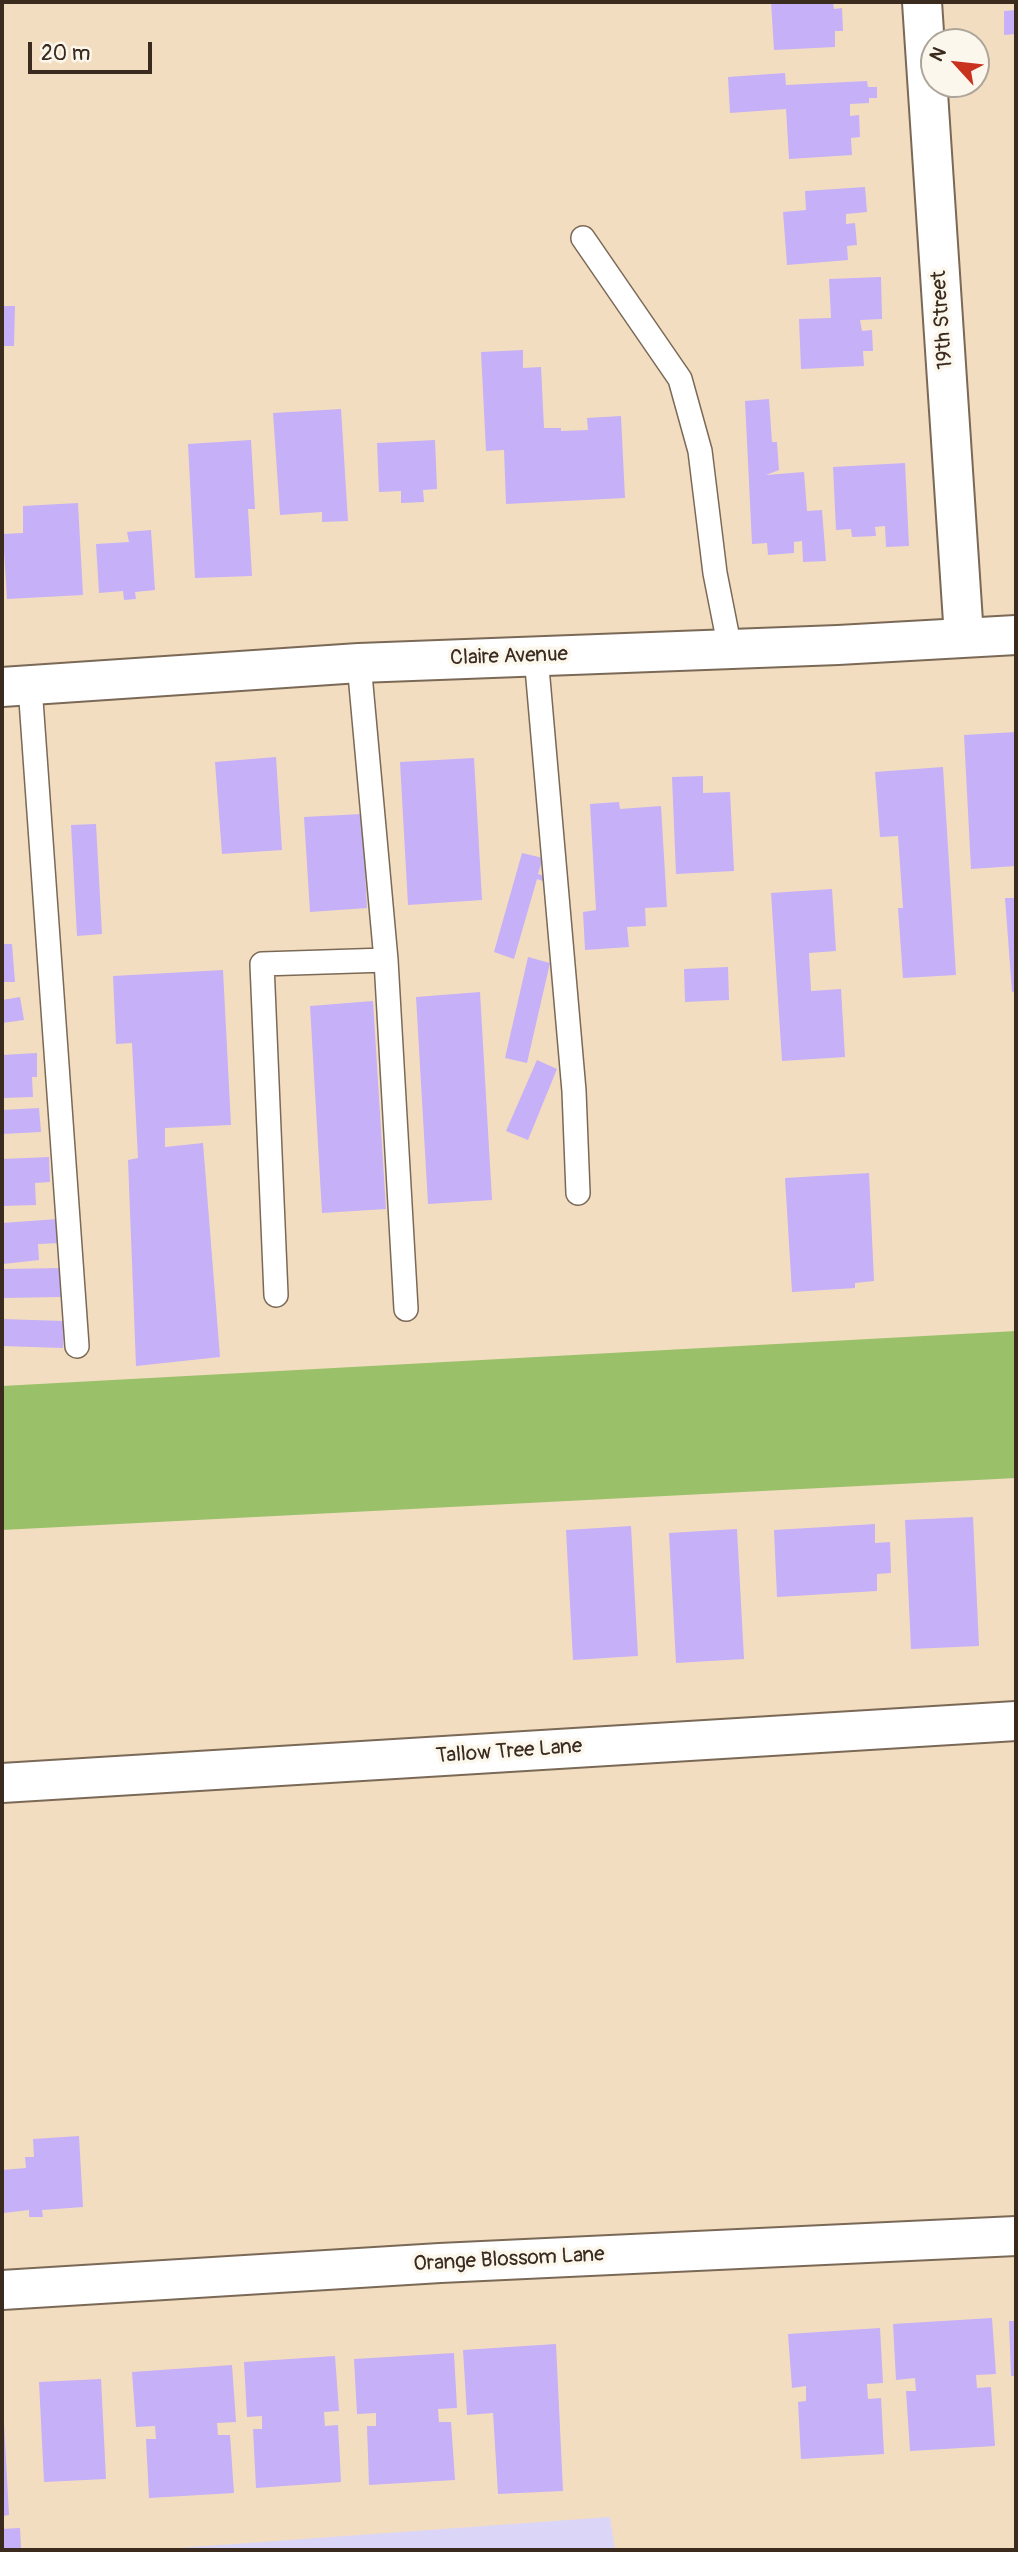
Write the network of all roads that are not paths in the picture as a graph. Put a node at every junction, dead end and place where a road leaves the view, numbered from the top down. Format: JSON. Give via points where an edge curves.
{"nodes":[{"id":1,"x":922,"y":2,"type":"edge"},
{"id":2,"x":583,"y":238,"type":"dead end"},
{"id":3,"x":1016,"y":635,"type":"edge"},
{"id":4,"x":964,"y":637,"type":"junction"},
{"id":5,"x":730,"y":649,"type":"junction"},
{"id":6,"x":536,"y":656,"type":"junction"},
{"id":7,"x":359,"y":663,"type":"junction"},
{"id":8,"x":16,"y":687,"type":"edge"},
{"id":9,"x":386,"y":960,"type":"junction"},
{"id":10,"x":578,"y":1193,"type":"dead end"},
{"id":11,"x":276,"y":1295,"type":"dead end"},
{"id":12,"x":405,"y":1309,"type":"dead end"},
{"id":13,"x":77,"y":1346,"type":"dead end"},
{"id":14,"x":1016,"y":1721,"type":"edge"},
{"id":15,"x":2,"y":1783,"type":"edge"},
{"id":16,"x":1016,"y":2235,"type":"edge"},
{"id":17,"x":2,"y":2290,"type":"edge"}],
"edges":[{"from":1,"to":4,"type":"street","name":"19th Street"},
{"from":2,"to":5,"type":"lane","via":[[680,379],[700,451]]},
{"from":3,"to":4,"type":"street","name":"Claire Avenue"},
{"from":4,"to":5,"type":"street","name":"Claire Avenue"},
{"from":5,"to":6,"type":"street","name":"Claire Avenue"},
{"from":6,"to":7,"type":"street","name":"Claire Avenue"},
{"from":6,"to":10,"type":"lane","via":[[574,1091]]},
{"from":7,"to":8,"type":"street","name":"Claire Avenue"},
{"from":7,"to":9,"type":"lane"},
{"from":8,"to":13,"type":"lane"},
{"from":9,"to":11,"type":"lane","via":[[262,964]]},
{"from":9,"to":12,"type":"lane"},
{"from":14,"to":15,"type":"street","name":"Tallow Tree Lane"},
{"from":16,"to":17,"type":"street","name":"Orange Blossom Lane"}]}
